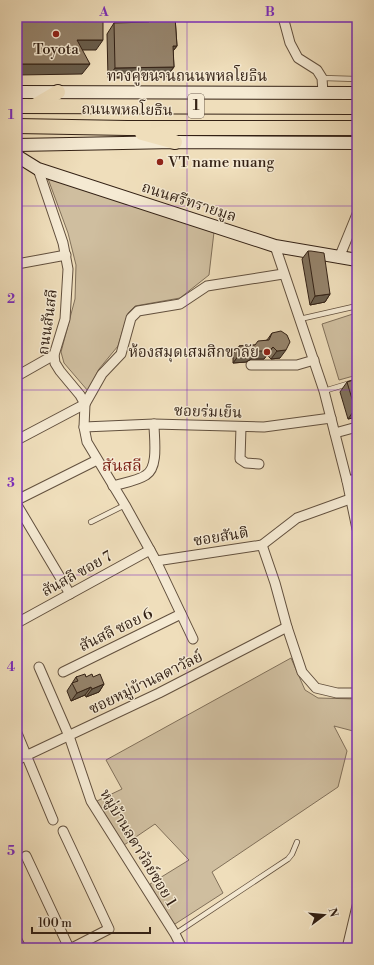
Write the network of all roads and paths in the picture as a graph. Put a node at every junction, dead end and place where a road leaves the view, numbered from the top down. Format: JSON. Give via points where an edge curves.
{"nodes":[{"id":1,"x":285,"y":17,"type":"edge"},
{"id":2,"x":322,"y":78,"type":"junction"},
{"id":3,"x":357,"y":79,"type":"edge"},
{"id":4,"x":17,"y":92,"type":"edge"},
{"id":5,"x":58,"y":92,"type":"junction"},
{"id":6,"x":323,"y":93,"type":"junction"},
{"id":7,"x":357,"y":93,"type":"edge"},
{"id":8,"x":35,"y":105,"type":"junction"},
{"id":9,"x":17,"y":106,"type":"edge"},
{"id":10,"x":357,"y":107,"type":"edge"},
{"id":11,"x":17,"y":126,"type":"edge"},
{"id":12,"x":127,"y":128,"type":"junction"},
{"id":13,"x":357,"y":128,"type":"edge"},
{"id":14,"x":174,"y":142,"type":"junction"},
{"id":15,"x":357,"y":143,"type":"edge"},
{"id":16,"x":17,"y":145,"type":"edge"},
{"id":17,"x":17,"y":156,"type":"edge"},
{"id":18,"x":38,"y":169,"type":"junction"},
{"id":19,"x":357,"y":214,"type":"edge"},
{"id":20,"x":275,"y":246,"type":"junction"},
{"id":21,"x":66,"y":255,"type":"junction"},
{"id":22,"x":339,"y":258,"type":"junction"},
{"id":23,"x":357,"y":260,"type":"edge"},
{"id":24,"x":17,"y":264,"type":"edge"},
{"id":25,"x":283,"y":274,"type":"junction"},
{"id":26,"x":357,"y":306,"type":"edge"},
{"id":27,"x":300,"y":319,"type":"junction"},
{"id":28,"x":54,"y":355,"type":"junction"},
{"id":29,"x":314,"y":360,"type":"junction"},
{"id":30,"x":251,"y":365,"type":"dead end"},
{"id":31,"x":17,"y":376,"type":"edge"},
{"id":32,"x":357,"y":381,"type":"edge"},
{"id":33,"x":324,"y":391,"type":"junction"},
{"id":34,"x":85,"y":404,"type":"junction"},
{"id":35,"x":331,"y":418,"type":"junction"},
{"id":36,"x":154,"y":424,"type":"junction"},
{"id":37,"x":241,"y":426,"type":"junction"},
{"id":38,"x":84,"y":427,"type":"junction"},
{"id":39,"x":357,"y":427,"type":"edge"},
{"id":40,"x":336,"y":433,"type":"junction"},
{"id":41,"x":17,"y":440,"type":"edge"},
{"id":42,"x":97,"y":460,"type":"junction"},
{"id":43,"x":259,"y":464,"type":"dead end"},
{"id":44,"x":357,"y":479,"type":"edge"},
{"id":45,"x":347,"y":481,"type":"junction"},
{"id":46,"x":113,"y":486,"type":"junction"},
{"id":47,"x":350,"y":499,"type":"junction"},
{"id":48,"x":17,"y":500,"type":"edge"},
{"id":49,"x":17,"y":505,"type":"edge"},
{"id":50,"x":125,"y":505,"type":"junction"},
{"id":51,"x":355,"y":514,"type":"edge"},
{"id":52,"x":92,"y":522,"type":"dead end"},
{"id":53,"x":357,"y":529,"type":"edge"},
{"id":54,"x":262,"y":545,"type":"junction"},
{"id":55,"x":150,"y":550,"type":"junction"},
{"id":56,"x":156,"y":561,"type":"junction"},
{"id":57,"x":70,"y":594,"type":"junction"},
{"id":58,"x":181,"y":614,"type":"junction"},
{"id":59,"x":17,"y":623,"type":"edge"},
{"id":60,"x":287,"y":627,"type":"junction"},
{"id":61,"x":193,"y":639,"type":"dead end"},
{"id":62,"x":39,"y":667,"type":"dead end"},
{"id":63,"x":63,"y":672,"type":"dead end"},
{"id":64,"x":357,"y":693,"type":"edge"},
{"id":65,"x":17,"y":733,"type":"edge"},
{"id":66,"x":69,"y":736,"type":"junction"},
{"id":67,"x":26,"y":756,"type":"junction"},
{"id":68,"x":17,"y":760,"type":"edge"},
{"id":69,"x":53,"y":820,"type":"dead end"},
{"id":70,"x":63,"y":831,"type":"dead end"},
{"id":71,"x":297,"y":842,"type":"dead end"},
{"id":72,"x":26,"y":856,"type":"dead end"},
{"id":73,"x":357,"y":906,"type":"edge"},
{"id":74,"x":175,"y":934,"type":"junction"},
{"id":75,"x":17,"y":940,"type":"edge"},
{"id":76,"x":21,"y":948,"type":"edge"},
{"id":77,"x":69,"y":948,"type":"edge"},
{"id":78,"x":72,"y":948,"type":"edge"},
{"id":79,"x":182,"y":948,"type":"edge"},
{"id":80,"x":347,"y":948,"type":"edge"}],
"edges":[{"from":1,"to":2,"type":"street","via":[[290,43],[298,58],[317,70]]},
{"from":2,"to":3,"type":"lane"},
{"from":2,"to":6,"type":"street"},
{"from":4,"to":5,"type":"main road","name":"ทางคู่ขนานถนนพหลโยธิน","number":"1"},
{"from":5,"to":6,"type":"main road","name":"ทางคู่ขนานถนนพหลโยธิน","number":"1"},
{"from":5,"to":8,"type":"main road"},
{"from":6,"to":7,"type":"main road","name":"ทางคู่ขนานถนนพหลโยธิน","number":"1"},
{"from":8,"to":9,"type":"main road","name":"ถนนพหลโยธิน","number":"1"},
{"from":8,"to":10,"type":"main road","name":"ถนนพหลโยธิน","number":"1"},
{"from":11,"to":12,"type":"main road","name":"ถนนพหลโยธิน","number":"1"},
{"from":12,"to":13,"type":"main road","name":"ถนนพหลโยธิน","number":"1"},
{"from":12,"to":14,"type":"main road"},
{"from":14,"to":15,"type":"main road"},
{"from":14,"to":16,"type":"main road"},
{"from":17,"to":18,"type":"main road","name":"ถนนศรีทรายมูล"},
{"from":18,"to":20,"type":"main road","name":"ถนนศรีทรายมูล"},
{"from":18,"to":21,"type":"street","name":"ถนนสันสลี"},
{"from":19,"to":22,"type":"street"},
{"from":20,"to":22,"type":"main road","name":"ถนนศรีทรายมูล"},
{"from":20,"to":25,"type":"street"},
{"from":21,"to":24,"type":"street"},
{"from":21,"to":28,"type":"street","name":"ถนนสันสลี","via":[[68,269],[65,319]]},
{"from":22,"to":23,"type":"main road","name":"ถนนศรีทรายมูล"},
{"from":25,"to":27,"type":"street"},
{"from":25,"to":34,"type":"street","via":[[207,286],[180,304],[138,310],[131,318],[121,354],[102,374]]},
{"from":26,"to":27,"type":"lane"},
{"from":27,"to":29,"type":"street"},
{"from":28,"to":31,"type":"street"},
{"from":28,"to":34,"type":"street","name":"ถนนสันสลี","via":[[60,371],[80,394]]},
{"from":29,"to":30,"type":"street","via":[[297,364]]},
{"from":29,"to":33,"type":"street"},
{"from":32,"to":33,"type":"lane"},
{"from":33,"to":35,"type":"street"},
{"from":34,"to":38,"type":"street"},
{"from":34,"to":41,"type":"street"},
{"from":35,"to":37,"type":"street","name":"ซอยร่มเย็น","via":[[264,427]]},
{"from":35,"to":40,"type":"street"},
{"from":36,"to":37,"type":"street","name":"ซอยร่มเย็น"},
{"from":36,"to":38,"type":"street","name":"ซอยร่มเย็น"},
{"from":36,"to":46,"type":"street","via":[[152,470],[141,477]]},
{"from":37,"to":43,"type":"street","via":[[240,459],[246,463]]},
{"from":38,"to":42,"type":"street","via":[[87,442]]},
{"from":39,"to":40,"type":"street"},
{"from":40,"to":45,"type":"street"},
{"from":42,"to":46,"type":"street"},
{"from":42,"to":48,"type":"street"},
{"from":44,"to":45,"type":"street"},
{"from":45,"to":47,"type":"street"},
{"from":46,"to":50,"type":"street"},
{"from":47,"to":51,"type":"street"},
{"from":47,"to":54,"type":"street","name":"ซอยสันติ","via":[[297,518]]},
{"from":49,"to":57,"type":"street"},
{"from":50,"to":52,"type":"lane"},
{"from":50,"to":55,"type":"street"},
{"from":51,"to":53,"type":"street"},
{"from":54,"to":56,"type":"street","name":"ซอยสันติ"},
{"from":54,"to":60,"type":"street"},
{"from":55,"to":56,"type":"street"},
{"from":55,"to":57,"type":"street","name":"สันสลี ซอย 7"},
{"from":56,"to":58,"type":"street"},
{"from":57,"to":59,"type":"street","name":"สันสลี ซอย 7"},
{"from":58,"to":61,"type":"street"},
{"from":58,"to":63,"type":"street","name":"สันสลี ซอย 6"},
{"from":60,"to":64,"type":"street","via":[[302,672],[316,688],[337,693]]},
{"from":60,"to":66,"type":"street","name":"ซอยหมู่บ้านลดาวัลย์"},
{"from":62,"to":66,"type":"street","name":"หมู่บ้านลดาวัลย์ซอย 1"},
{"from":65,"to":67,"type":"street"},
{"from":66,"to":67,"type":"street","name":"ซอยหมู่บ้านลดาวัลย์"},
{"from":66,"to":74,"type":"street","name":"หมู่บ้านลดาวัลย์ซอย 1","via":[[91,801]]},
{"from":67,"to":68,"type":"street","name":"ซอยหมู่บ้านลดาวัลย์"},
{"from":67,"to":69,"type":"street"},
{"from":70,"to":78,"type":"street","via":[[109,929]]},
{"from":71,"to":74,"type":"lane","via":[[288,860]]},
{"from":72,"to":77,"type":"street"},
{"from":73,"to":80,"type":"street"},
{"from":74,"to":79,"type":"street","name":"หมู่บ้านลดาวัลย์ซอย 1"},
{"from":75,"to":76,"type":"street"}]}
